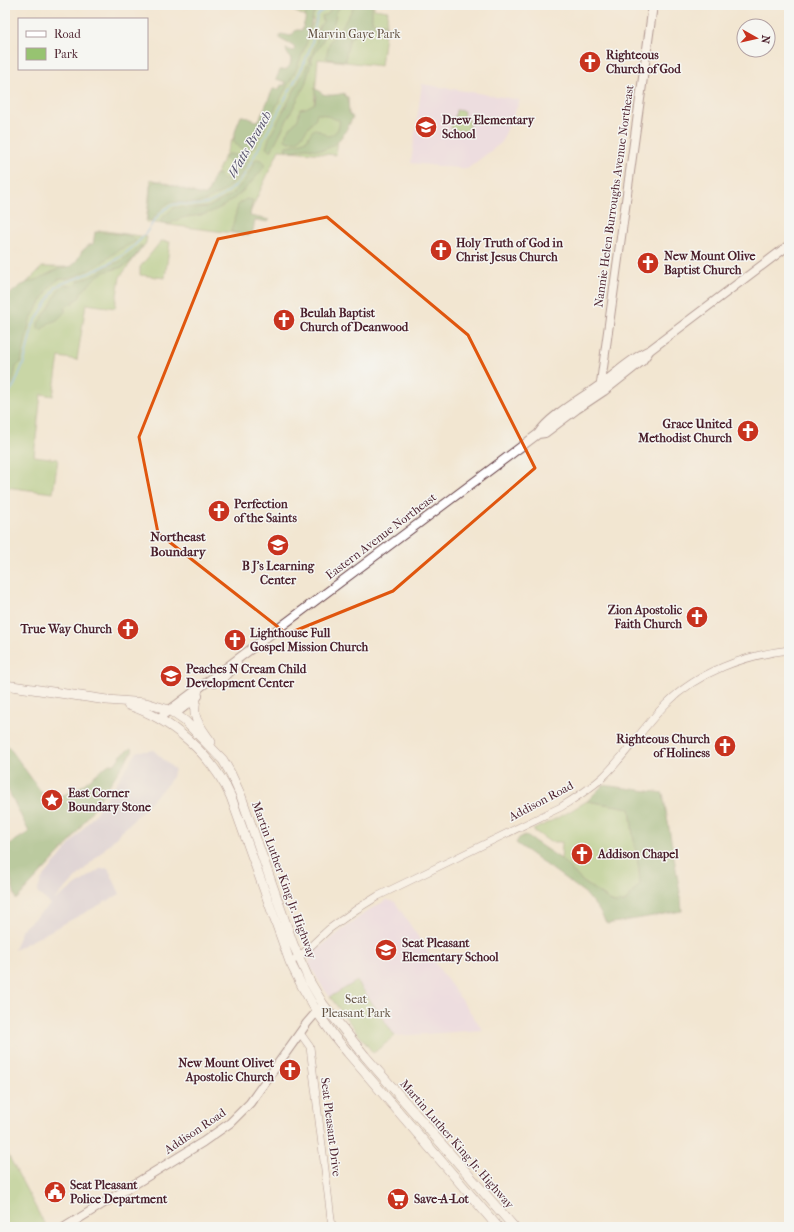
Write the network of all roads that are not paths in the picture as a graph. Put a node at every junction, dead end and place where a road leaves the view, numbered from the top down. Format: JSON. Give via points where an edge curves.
{"nodes":[{"id":1,"x":653,"y":5,"type":"edge"},
{"id":2,"x":789,"y":245,"type":"edge"},
{"id":3,"x":603,"y":388,"type":"junction"},
{"id":4,"x":789,"y":650,"type":"edge"},
{"id":5,"x":5,"y":685,"type":"edge"},
{"id":6,"x":197,"y":693,"type":"junction"},
{"id":7,"x":107,"y":700,"type":"junction"},
{"id":8,"x":169,"y":710,"type":"junction"},
{"id":9,"x":159,"y":718,"type":"junction"},
{"id":10,"x":223,"y":760,"type":"junction"},
{"id":11,"x":299,"y":957,"type":"junction"},
{"id":12,"x":290,"y":962,"type":"junction"},
{"id":13,"x":323,"y":1004,"type":"junction"},
{"id":14,"x":317,"y":1012,"type":"junction"},
{"id":15,"x":300,"y":1033,"type":"junction"},
{"id":16,"x":65,"y":1227,"type":"edge"},
{"id":17,"x":332,"y":1227,"type":"edge"},
{"id":18,"x":498,"y":1227,"type":"edge"},
{"id":19,"x":514,"y":1227,"type":"edge"}],
"edges":[{"from":1,"to":3,"type":"main road","name":"Nannie Helen Burroughs Avenue Northeast"},
{"from":2,"to":3,"type":"main road","name":"Eastern Avenue Northeast","via":[[650,350],[639,355]]},
{"from":3,"to":6,"type":"main road","name":"Eastern Avenue Northeast","via":[[570,405],[542,427],[538,434],[239,658],[234,668]]},
{"from":4,"to":11,"type":"street","name":"Addison Road","via":[[752,657],[697,680],[666,704],[618,761],[586,791],[561,807],[378,896],[329,929]]},
{"from":5,"to":7,"type":"main road"},
{"from":6,"to":8,"type":"main road","name":"Eastern Avenue Northeast","via":[[180,710]]},
{"from":6,"to":10,"type":"main road","via":[[194,712],[196,720]]},
{"from":7,"to":8,"type":"main road","name":"Martin Luther King Jr. Highway","via":[[146,703]]},
{"from":7,"to":9,"type":"main road","name":"Martin Luther King Jr. Highway"},
{"from":8,"to":9,"type":"main road","name":"Eastern Avenue Northeast"},
{"from":8,"to":10,"type":"main road","name":"Martin Luther King Jr. Highway","via":[[185,722]]},
{"from":9,"to":12,"type":"main road","name":"Martin Luther King Jr. Highway","via":[[176,729],[200,752],[223,781]]},
{"from":10,"to":11,"type":"main road","name":"Martin Luther King Jr. Highway","via":[[241,796],[268,877]]},
{"from":11,"to":12,"type":"street","name":"Addison Road"},
{"from":11,"to":13,"type":"main road","name":"Martin Luther King Jr. Highway"},
{"from":12,"to":14,"type":"main road","name":"Martin Luther King Jr. Highway"},
{"from":13,"to":14,"type":"main road","name":"Addison Road"},
{"from":13,"to":19,"type":"main road","name":"Martin Luther King Jr. Highway"},
{"from":14,"to":15,"type":"main road","name":"Addison Road"},
{"from":14,"to":18,"type":"main road","name":"Martin Luther King Jr. Highway","via":[[360,1068]]},
{"from":15,"to":16,"type":"main road","name":"Addison Road","via":[[250,1103],[230,1123]]},
{"from":15,"to":17,"type":"street","name":"Seat Pleasant Drive","via":[[310,1047]]}]}
